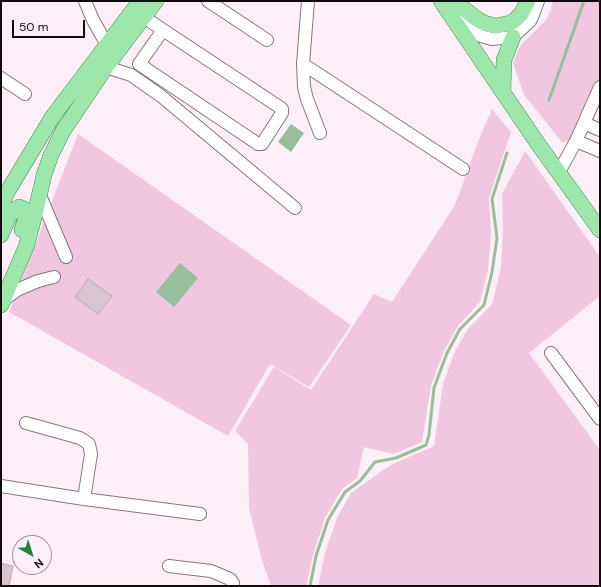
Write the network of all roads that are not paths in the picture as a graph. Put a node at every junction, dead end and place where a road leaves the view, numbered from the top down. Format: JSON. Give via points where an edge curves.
{"nodes":[{"id":1,"x":85,"y":1,"type":"edge"},
{"id":2,"x":140,"y":1,"type":"edge"},
{"id":3,"x":156,"y":1,"type":"edge"},
{"id":4,"x":208,"y":1,"type":"edge"},
{"id":5,"x":308,"y":1,"type":"edge"},
{"id":6,"x":441,"y":1,"type":"edge"},
{"id":7,"x":528,"y":1,"type":"edge"},
{"id":8,"x":538,"y":1,"type":"edge"},
{"id":9,"x":452,"y":8,"type":"edge"},
{"id":10,"x":144,"y":17,"type":"junction"},
{"id":11,"x":163,"y":30,"type":"junction"},
{"id":12,"x":513,"y":37,"type":"junction"},
{"id":13,"x":267,"y":40,"type":"dead end"},
{"id":14,"x":107,"y":44,"type":"junction"},
{"id":15,"x":303,"y":64,"type":"junction"},
{"id":16,"x":106,"y":67,"type":"junction"},
{"id":17,"x":1,"y":78,"type":"edge"},
{"id":18,"x":600,"y":87,"type":"edge"},
{"id":19,"x":503,"y":92,"type":"junction"},
{"id":20,"x":25,"y":94,"type":"dead end"},
{"id":21,"x":584,"y":123,"type":"junction"},
{"id":22,"x":600,"y":130,"type":"edge"},
{"id":23,"x":320,"y":133,"type":"dead end"},
{"id":24,"x":576,"y":141,"type":"junction"},
{"id":25,"x":600,"y":151,"type":"edge"},
{"id":26,"x":463,"y":169,"type":"dead end"},
{"id":27,"x":559,"y":172,"type":"junction"},
{"id":28,"x":4,"y":193,"type":"edge"},
{"id":29,"x":39,"y":193,"type":"junction"},
{"id":30,"x":295,"y":208,"type":"dead end"},
{"id":31,"x":1,"y":209,"type":"edge"},
{"id":32,"x":600,"y":230,"type":"edge"},
{"id":33,"x":1,"y":236,"type":"edge"},
{"id":34,"x":66,"y":257,"type":"dead end"},
{"id":35,"x":54,"y":277,"type":"dead end"},
{"id":36,"x":2,"y":301,"type":"edge"},
{"id":37,"x":550,"y":353,"type":"dead end"},
{"id":38,"x":600,"y":419,"type":"edge"},
{"id":39,"x":26,"y":423,"type":"dead end"},
{"id":40,"x":1,"y":486,"type":"edge"},
{"id":41,"x":84,"y":499,"type":"junction"},
{"id":42,"x":200,"y":514,"type":"dead end"},
{"id":43,"x":169,"y":566,"type":"dead end"},
{"id":44,"x":233,"y":586,"type":"edge"}],
"edges":[{"from":1,"to":14,"type":"street"},
{"from":2,"to":14,"type":"main road"},
{"from":3,"to":10,"type":"main road"},
{"from":4,"to":13,"type":"street"},
{"from":5,"to":15,"type":"street"},
{"from":6,"to":9,"type":"main road"},
{"from":7,"to":9,"type":"main road","via":[[515,20],[496,26]]},
{"from":8,"to":12,"type":"street","via":[[530,21]]},
{"from":9,"to":12,"type":"street","via":[[468,29],[481,36],[492,39]]},
{"from":9,"to":19,"type":"main road"},
{"from":10,"to":11,"type":"street"},
{"from":10,"to":16,"type":"main road"},
{"from":11,"to":11,"type":"street","via":[[282,109],[262,144],[258,144],[139,64]]},
{"from":12,"to":19,"type":"main road","via":[[504,60]]},
{"from":14,"to":28,"type":"main road","via":[[53,116]]},
{"from":15,"to":23,"type":"street","via":[[305,92]]},
{"from":15,"to":26,"type":"street"},
{"from":16,"to":29,"type":"main road","via":[[60,137],[51,155]]},
{"from":16,"to":30,"type":"street","via":[[131,75],[161,96]]},
{"from":17,"to":20,"type":"street"},
{"from":18,"to":21,"type":"street"},
{"from":19,"to":27,"type":"main road"},
{"from":21,"to":22,"type":"street"},
{"from":21,"to":24,"type":"street"},
{"from":24,"to":25,"type":"street"},
{"from":24,"to":27,"type":"street"},
{"from":27,"to":32,"type":"main road"},
{"from":28,"to":31,"type":"main road"},
{"from":29,"to":34,"type":"street"},
{"from":29,"to":36,"type":"main road","via":[[26,248]]},
{"from":33,"to":36,"type":"main road","via":[[14,210],[19,207],[24,209],[27,214]]},
{"from":35,"to":36,"type":"street","via":[[17,290]]},
{"from":37,"to":38,"type":"street"},
{"from":39,"to":41,"type":"street","via":[[80,438],[89,444],[91,454]]},
{"from":40,"to":41,"type":"street"},
{"from":41,"to":42,"type":"street"},
{"from":43,"to":44,"type":"street","via":[[211,571],[230,579]]}]}
